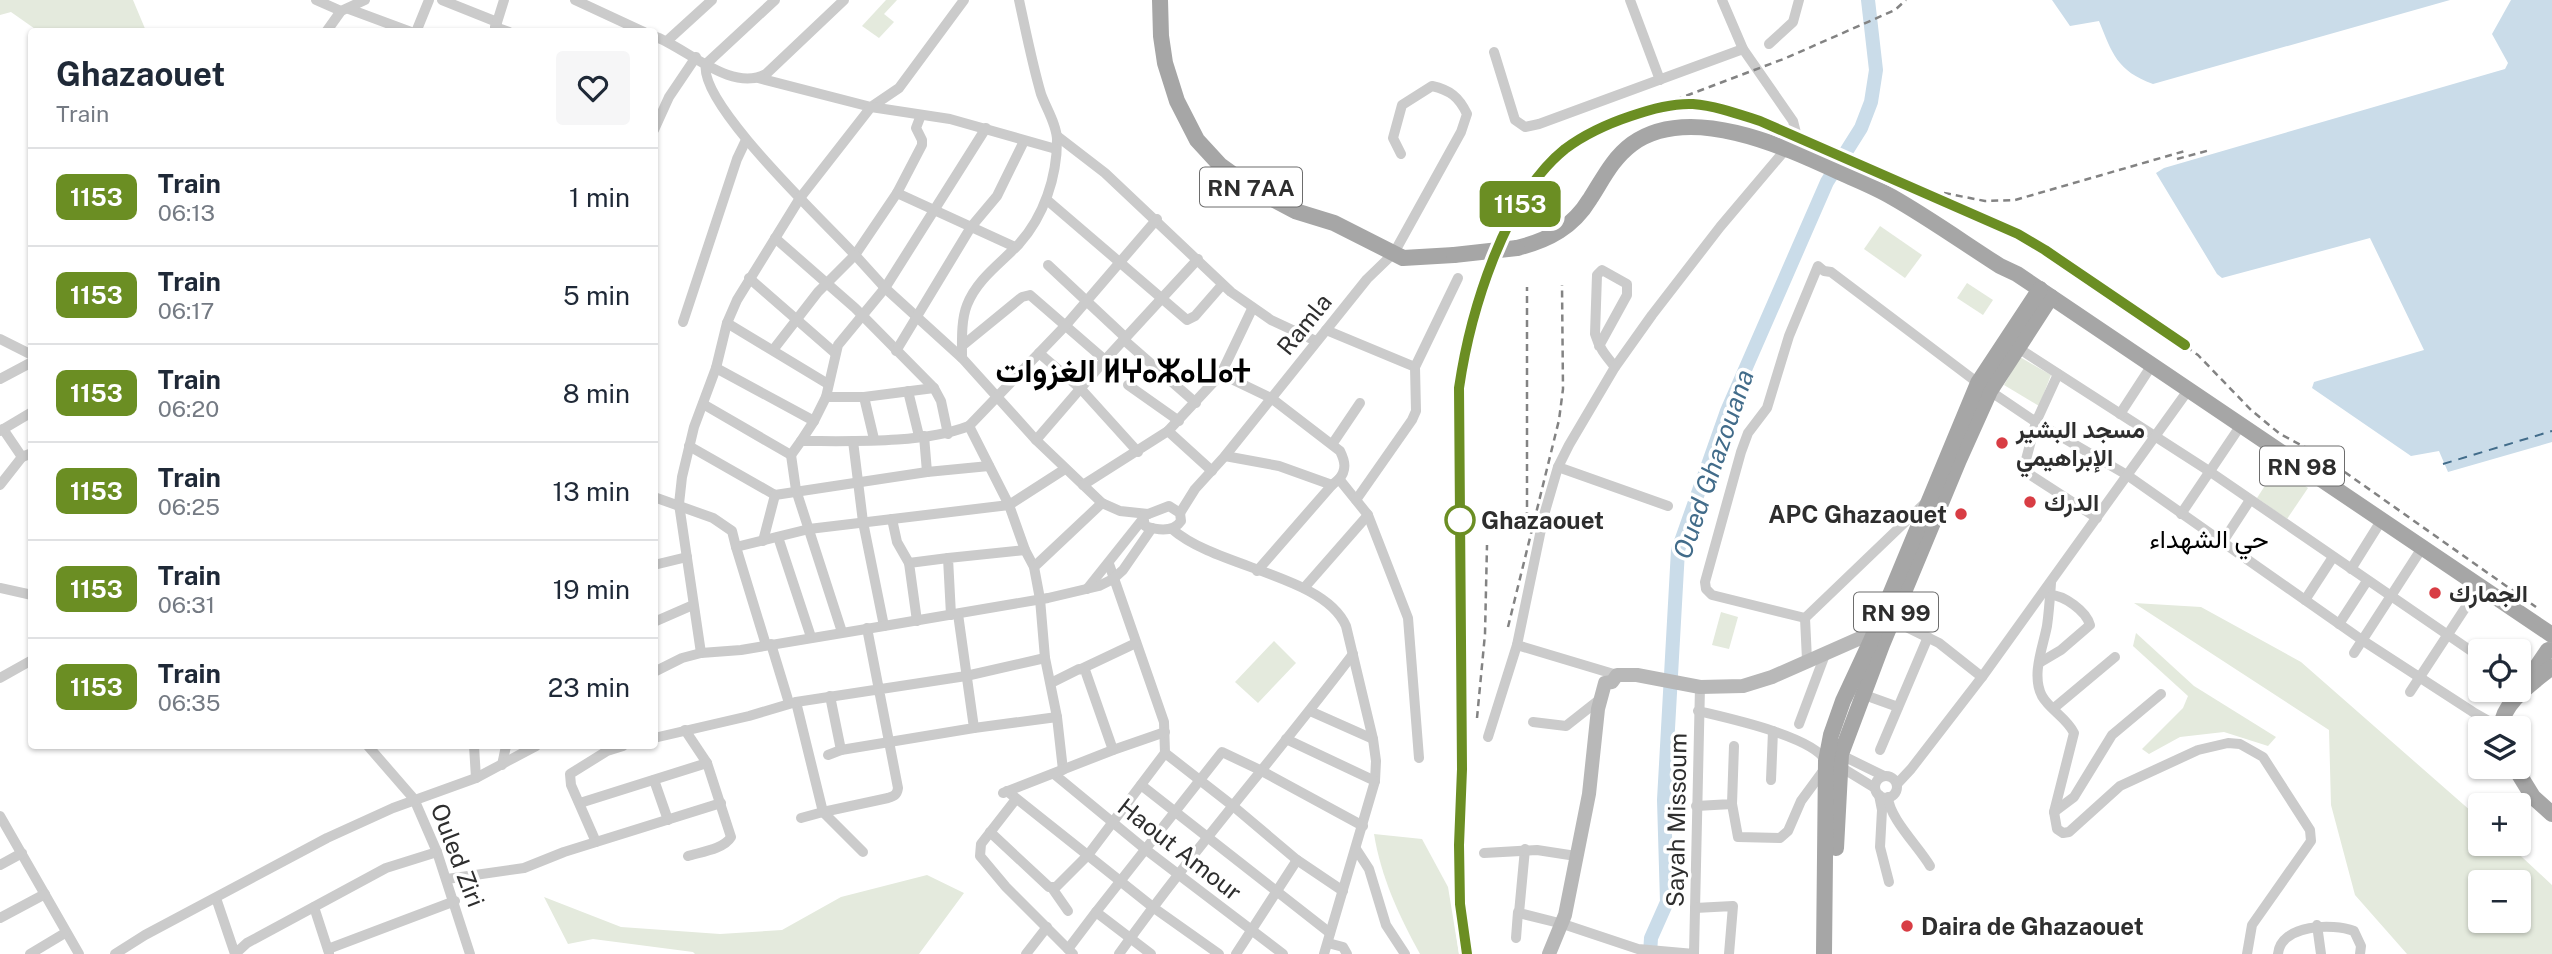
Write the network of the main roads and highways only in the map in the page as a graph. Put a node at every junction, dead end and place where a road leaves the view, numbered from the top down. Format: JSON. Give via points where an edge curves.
{"nodes":[{"id":1,"x":1160,"y":0,"type":"edge"},
{"id":2,"x":2000,"y":266,"type":"joint"},
{"id":3,"x":2043,"y":296,"type":"junction"},
{"id":4,"x":1984,"y":387,"type":"junction"},
{"id":5,"x":2187,"y":391,"type":"junction"},
{"id":6,"x":1878,"y":635,"type":"junction"},
{"id":7,"x":2551,"y":645,"type":"edge"},
{"id":8,"x":2552,"y":667,"type":"edge"},
{"id":9,"x":2531,"y":675,"type":"edge"},
{"id":10,"x":2531,"y":682,"type":"edge"},
{"id":11,"x":2531,"y":777,"type":"edge"},
{"id":12,"x":2522,"y":779,"type":"edge"},
{"id":13,"x":2552,"y":806,"type":"edge"},
{"id":14,"x":2552,"y":814,"type":"edge"},
{"id":15,"x":1830,"y":890,"type":"junction"},
{"id":16,"x":1549,"y":954,"type":"edge"},
{"id":17,"x":1824,"y":954,"type":"edge"},
{"id":18,"x":1832,"y":954,"type":"edge"}],
"edges":[{"from":1,"to":2,"type":"main road","number":"RN 7AA","bridge":true,"via":[[1161,36],[1171,85],[1184,117],[1209,154],[1233,176],[1271,198],[1403,258],[1517,248],[1542,241],[1567,227],[1621,153],[1657,132],[1692,127],[1762,140],[1880,190]]},
{"from":2,"to":3,"type":"main road","number":"RN 98"},
{"from":3,"to":4,"type":"main road","number":"RN 99"},
{"from":3,"to":5,"type":"main road","number":"RN 98"},
{"from":3,"to":5,"type":"main road","number":"RN 98","via":[[2148,371]]},
{"from":4,"to":6,"type":"main road","number":"RN 99","via":[[1931,498]]},
{"from":4,"to":6,"type":"main road","number":"RN 99","via":[[1959,460]]},
{"from":5,"to":7,"type":"main road","number":"RN 98"},
{"from":6,"to":15,"type":"main road","number":"RN 99","via":[[1830,759]]},
{"from":6,"to":16,"type":"main road","via":[[1743,686],[1693,686],[1637,675],[1611,679],[1598,709],[1589,794],[1563,924]]},
{"from":7,"to":9,"type":"main road","number":"RN 98"},
{"from":8,"to":10,"type":"main road","number":"RN 98"},
{"from":11,"to":13,"type":"main road"},
{"from":12,"to":14,"type":"main road"},
{"from":15,"to":17,"type":"main road","number":"RN 99"},
{"from":15,"to":18,"type":"main road","number":"RN 99"}]}
